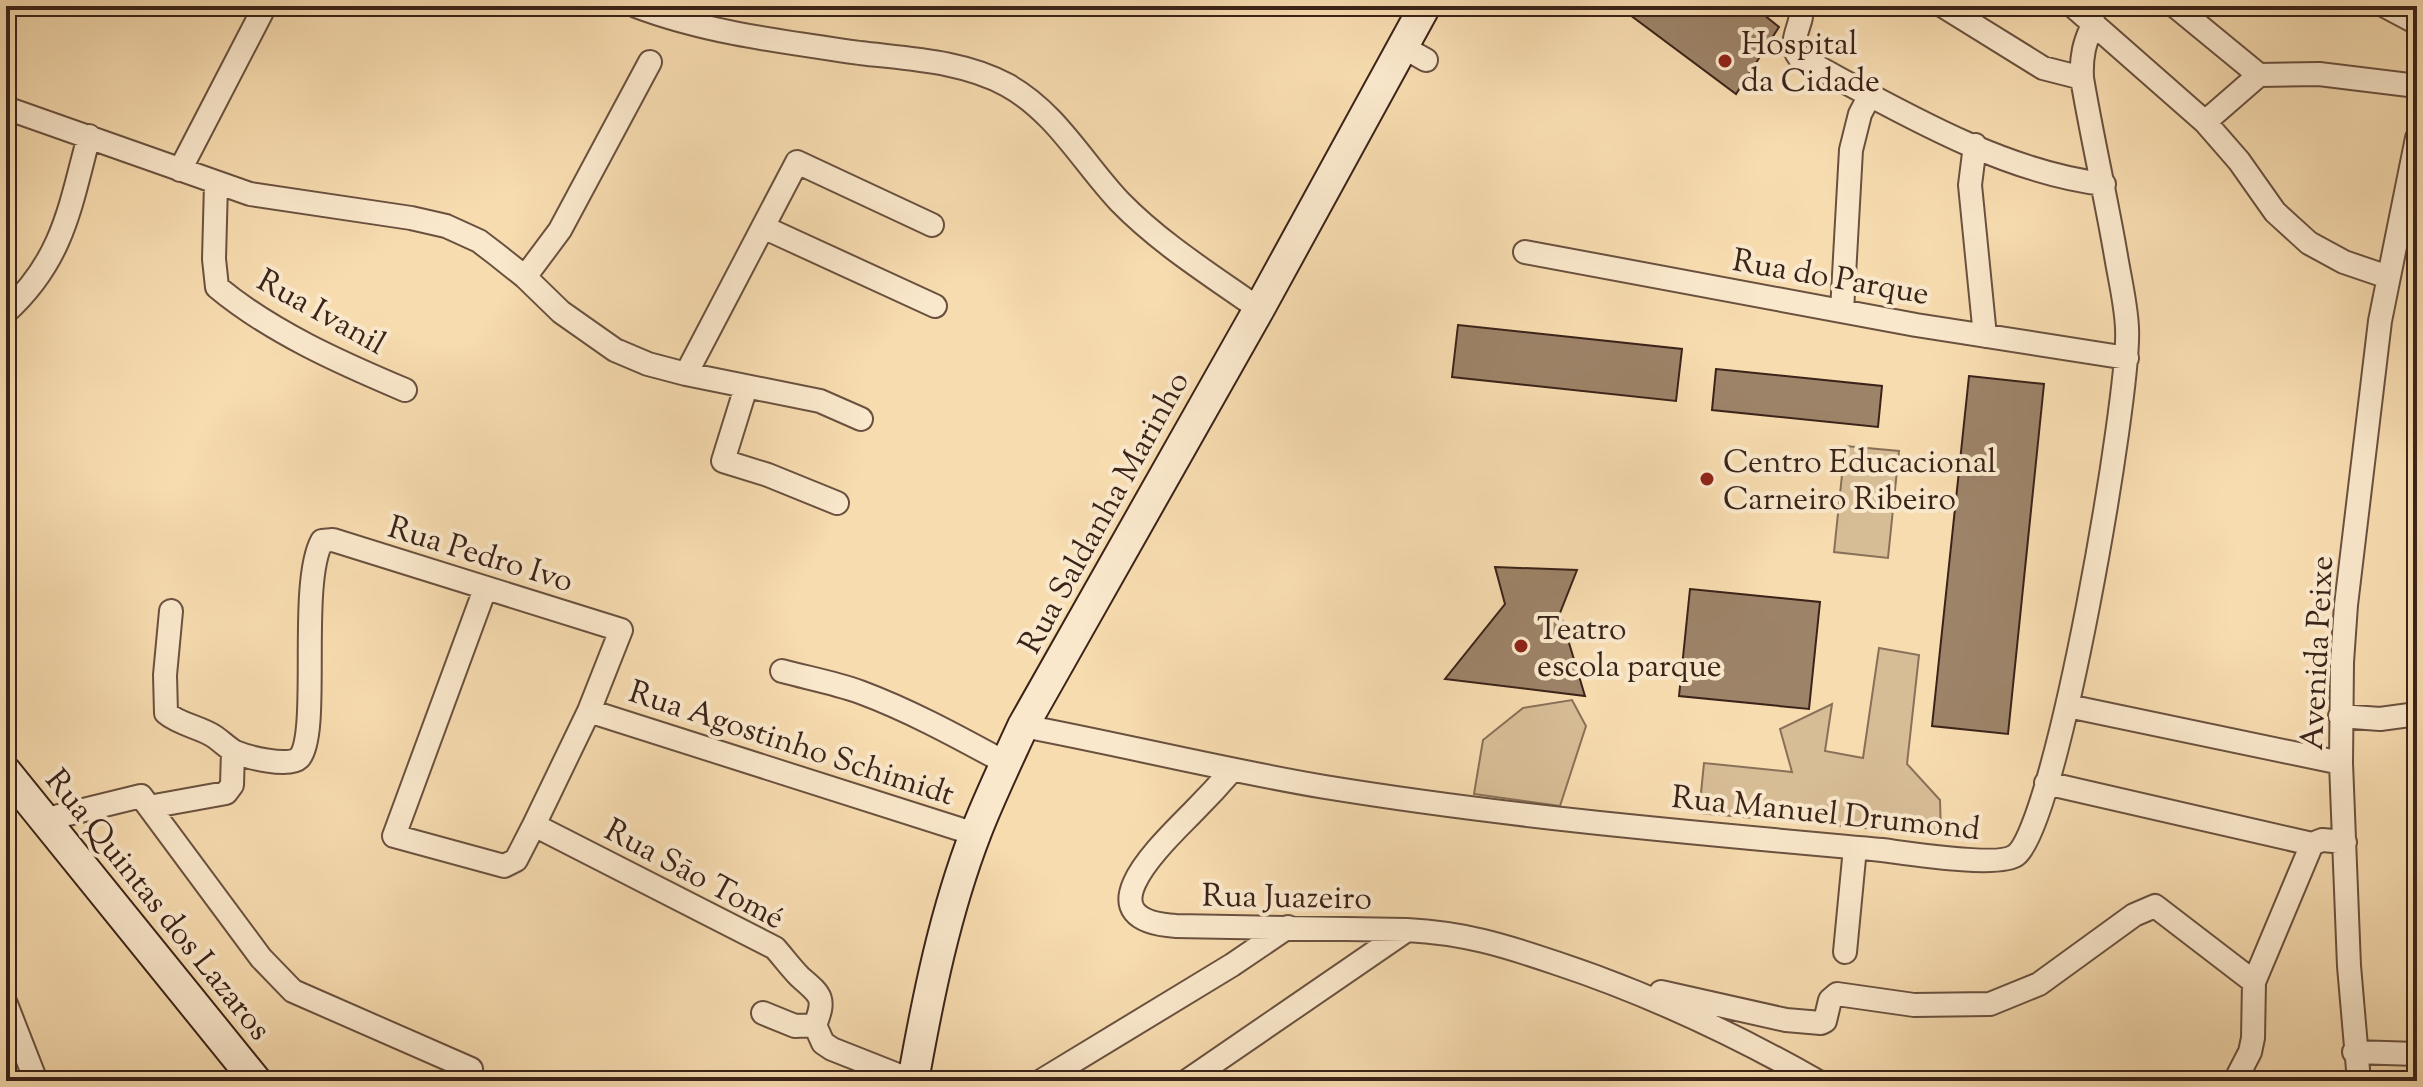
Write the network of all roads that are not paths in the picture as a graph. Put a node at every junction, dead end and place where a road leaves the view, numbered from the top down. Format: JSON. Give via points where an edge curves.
{"nodes":[{"id":1,"x":265,"y":6,"type":"edge"},
{"id":2,"x":636,"y":6,"type":"edge"},
{"id":3,"x":1425,"y":6,"type":"edge"},
{"id":4,"x":1801,"y":6,"type":"edge"},
{"id":5,"x":1943,"y":6,"type":"edge"},
{"id":6,"x":2073,"y":6,"type":"edge"},
{"id":7,"x":2175,"y":6,"type":"edge"},
{"id":8,"x":2385,"y":6,"type":"edge"},
{"id":9,"x":2094,"y":23,"type":"junction"},
{"id":10,"x":2417,"y":23,"type":"edge"},
{"id":11,"x":650,"y":62,"type":"dead end"},
{"id":12,"x":2259,"y":75,"type":"junction"},
{"id":13,"x":2082,"y":78,"type":"junction"},
{"id":14,"x":2417,"y":86,"type":"edge"},
{"id":15,"x":1870,"y":95,"type":"junction"},
{"id":16,"x":6,"y":108,"type":"edge"},
{"id":17,"x":2205,"y":122,"type":"junction"},
{"id":18,"x":89,"y":136,"type":"junction"},
{"id":19,"x":2417,"y":138,"type":"edge"},
{"id":20,"x":1975,"y":145,"type":"junction"},
{"id":21,"x":180,"y":170,"type":"junction"},
{"id":22,"x":216,"y":184,"type":"junction"},
{"id":23,"x":2104,"y":184,"type":"junction"},
{"id":24,"x":932,"y":225,"type":"dead end"},
{"id":25,"x":763,"y":227,"type":"junction"},
{"id":26,"x":2407,"y":227,"type":"edge"},
{"id":27,"x":1525,"y":252,"type":"dead end"},
{"id":28,"x":525,"y":277,"type":"junction"},
{"id":29,"x":2388,"y":277,"type":"junction"},
{"id":30,"x":935,"y":306,"type":"dead end"},
{"id":31,"x":1259,"y":309,"type":"junction"},
{"id":32,"x":1842,"y":311,"type":"junction"},
{"id":33,"x":6,"y":312,"type":"edge"},
{"id":34,"x":1985,"y":336,"type":"junction"},
{"id":35,"x":2127,"y":358,"type":"junction"},
{"id":36,"x":686,"y":374,"type":"junction"},
{"id":37,"x":746,"y":387,"type":"junction"},
{"id":38,"x":405,"y":390,"type":"dead end"},
{"id":39,"x":861,"y":419,"type":"dead end"},
{"id":40,"x":837,"y":503,"type":"dead end"},
{"id":41,"x":485,"y":589,"type":"junction"},
{"id":42,"x":171,"y":611,"type":"dead end"},
{"id":43,"x":782,"y":671,"type":"dead end"},
{"id":44,"x":2068,"y":706,"type":"junction"},
{"id":45,"x":589,"y":711,"type":"junction"},
{"id":46,"x":2417,"y":714,"type":"edge"},
{"id":47,"x":2340,"y":716,"type":"junction"},
{"id":48,"x":1023,"y":726,"type":"junction"},
{"id":49,"x":233,"y":751,"type":"junction"},
{"id":50,"x":1006,"y":763,"type":"junction"},
{"id":51,"x":2341,"y":763,"type":"junction"},
{"id":52,"x":1232,"y":770,"type":"junction"},
{"id":53,"x":7,"y":776,"type":"edge"},
{"id":54,"x":2046,"y":783,"type":"junction"},
{"id":55,"x":149,"y":807,"type":"junction"},
{"id":56,"x":43,"y":820,"type":"junction"},
{"id":57,"x":534,"y":825,"type":"junction"},
{"id":58,"x":975,"y":834,"type":"junction"},
{"id":59,"x":2345,"y":842,"type":"junction"},
{"id":60,"x":2312,"y":844,"type":"junction"},
{"id":61,"x":1855,"y":848,"type":"junction"},
{"id":62,"x":1288,"y":927,"type":"junction"},
{"id":63,"x":1407,"y":930,"type":"junction"},
{"id":64,"x":1845,"y":952,"type":"dead end"},
{"id":65,"x":1615,"y":982,"type":"junction"},
{"id":66,"x":2254,"y":982,"type":"junction"},
{"id":67,"x":6,"y":1004,"type":"edge"},
{"id":68,"x":763,"y":1013,"type":"dead end"},
{"id":69,"x":815,"y":1025,"type":"junction"},
{"id":70,"x":2354,"y":1052,"type":"junction"},
{"id":71,"x":2417,"y":1054,"type":"edge"},
{"id":72,"x":471,"y":1069,"type":"dead end"},
{"id":73,"x":903,"y":1077,"type":"edge"},
{"id":74,"x":36,"y":1081,"type":"edge"},
{"id":75,"x":256,"y":1081,"type":"edge"},
{"id":76,"x":1041,"y":1081,"type":"edge"},
{"id":77,"x":1187,"y":1081,"type":"edge"},
{"id":78,"x":1817,"y":1081,"type":"edge"},
{"id":79,"x":2235,"y":1081,"type":"edge"},
{"id":80,"x":2359,"y":1081,"type":"edge"}],
"edges":[{"from":1,"to":21,"type":"street"},
{"from":2,"to":31,"type":"street","via":[[718,30],[937,62],[1008,86],[1047,116],[1150,231]]},
{"from":3,"to":31,"type":"main road","name":"Rua Saldanha Marinho","via":[[1414,54]]},
{"from":4,"to":15,"type":"street","via":[[1794,52]]},
{"from":5,"to":13,"type":"street","via":[[2043,68]]},
{"from":6,"to":9,"type":"street"},
{"from":7,"to":12,"type":"street"},
{"from":8,"to":10,"type":"street"},
{"from":9,"to":13,"type":"street","name":"Rua Manuel Drumond","via":[[2081,57]]},
{"from":9,"to":17,"type":"street"},
{"from":11,"to":28,"type":"street","via":[[560,230]]},
{"from":12,"to":14,"type":"street","via":[[2319,74]]},
{"from":12,"to":17,"type":"street"},
{"from":13,"to":23,"type":"street","name":"Rua Manuel Drumond"},
{"from":15,"to":20,"type":"street"},
{"from":15,"to":32,"type":"street","via":[[1851,150]]},
{"from":16,"to":18,"type":"street"},
{"from":17,"to":29,"type":"street","via":[[2275,212],[2309,243]]},
{"from":18,"to":21,"type":"street"},
{"from":18,"to":33,"type":"street","via":[[63,233],[38,278]]},
{"from":19,"to":26,"type":"street","name":"Avenida Peixe"},
{"from":20,"to":23,"type":"street","via":[[2042,171]]},
{"from":20,"to":34,"type":"street","via":[[1970,185]]},
{"from":21,"to":22,"type":"street"},
{"from":22,"to":28,"type":"street","via":[[446,226],[479,241]]},
{"from":22,"to":38,"type":"street","name":"Rua Ivanil","via":[[217,287],[277,328]]},
{"from":23,"to":35,"type":"street","name":"Rua Manuel Drumond","via":[[2124,302]]},
{"from":24,"to":25,"type":"street","via":[[797,162]]},
{"from":25,"to":30,"type":"street"},
{"from":25,"to":36,"type":"street"},
{"from":26,"to":29,"type":"street","name":"Avenida Peixe"},
{"from":27,"to":32,"type":"street","name":"Rua do Parque"},
{"from":28,"to":36,"type":"street","via":[[561,312],[615,350]]},
{"from":29,"to":47,"type":"street","name":"Avenida Peixe","via":[[2346,605]]},
{"from":31,"to":48,"type":"main road","name":"Rua Saldanha Marinho"},
{"from":32,"to":34,"type":"street","name":"Rua do Parque"},
{"from":34,"to":35,"type":"street","name":"Rua do Parque"},
{"from":35,"to":44,"type":"street","name":"Rua Manuel Drumond"},
{"from":36,"to":37,"type":"street"},
{"from":37,"to":39,"type":"street","via":[[820,401]]},
{"from":37,"to":40,"type":"street","via":[[723,461]]},
{"from":41,"to":45,"type":"street","name":"Rua Pedro Ivo","via":[[621,630]]},
{"from":41,"to":49,"type":"street","name":"Rua Pedro Ivo","via":[[333,540],[322,541],[315,561],[308,729],[302,755],[289,762]]},
{"from":41,"to":57,"type":"street","via":[[394,836],[504,866],[516,860]]},
{"from":42,"to":49,"type":"street","via":[[166,713],[210,733]]},
{"from":43,"to":50,"type":"street","via":[[893,705]]},
{"from":44,"to":51,"type":"street"},
{"from":44,"to":54,"type":"street","name":"Rua Manuel Drumond"},
{"from":45,"to":57,"type":"street"},
{"from":45,"to":58,"type":"street","name":"Rua Agostinho Schimidt"},
{"from":46,"to":47,"type":"street","via":[[2380,719]]},
{"from":47,"to":51,"type":"street","name":"Avenida Peixe"},
{"from":48,"to":50,"type":"main road","name":"Rua Saldanha Marinho"},
{"from":48,"to":52,"type":"street","name":"Rua Manuel Drumond"},
{"from":49,"to":55,"type":"street","via":[[232,785],[226,793]]},
{"from":50,"to":58,"type":"main road","name":"Rua Saldanha Marinho"},
{"from":51,"to":59,"type":"street","name":"Avenida Peixe"},
{"from":52,"to":61,"type":"street","name":"Rua Manuel Drumond","via":[[1469,807]]},
{"from":52,"to":62,"type":"street","name":"Rua Juazeiro","via":[[1143,866],[1132,906],[1141,919],[1160,925]]},
{"from":53,"to":56,"type":"main road","name":"Rua Quintas dos Lazaros"},
{"from":54,"to":60,"type":"street"},
{"from":54,"to":61,"type":"street","name":"Rua Manuel Drumond","via":[[2020,852],[2012,858]]},
{"from":55,"to":56,"type":"street","via":[[141,796]]},
{"from":55,"to":72,"type":"street","via":[[261,958],[293,991]]},
{"from":56,"to":75,"type":"main road","name":"Rua Quintas dos Lazaros"},
{"from":57,"to":69,"type":"street","name":"Rua Sāo Tomé","via":[[775,948],[817,990],[821,1000]]},
{"from":58,"to":73,"type":"main road","name":"Rua Saldanha Marinho"},
{"from":59,"to":60,"type":"street"},
{"from":59,"to":70,"type":"street","name":"Avenida Peixe"},
{"from":60,"to":66,"type":"street"},
{"from":61,"to":64,"type":"street"},
{"from":62,"to":63,"type":"street","name":"Rua Juazeiro"},
{"from":62,"to":76,"type":"street"},
{"from":63,"to":65,"type":"street","name":"Rua Juazeiro","via":[[1480,938]]},
{"from":63,"to":77,"type":"street"},
{"from":65,"to":66,"type":"street","name":"Rua Juazeiro","via":[[1821,1023],[1837,994],[1914,1005],[1990,1004],[2039,984],[2134,915],[2155,906]]},
{"from":65,"to":78,"type":"street","name":"Rua Juazeiro"},
{"from":66,"to":79,"type":"street","via":[[2253,1038]]},
{"from":67,"to":74,"type":"street"},
{"from":68,"to":69,"type":"street","via":[[795,1026]]},
{"from":69,"to":73,"type":"street","via":[[832,1049]]},
{"from":70,"to":71,"type":"street"},
{"from":70,"to":80,"type":"street","name":"Avenida Peixe"}]}
